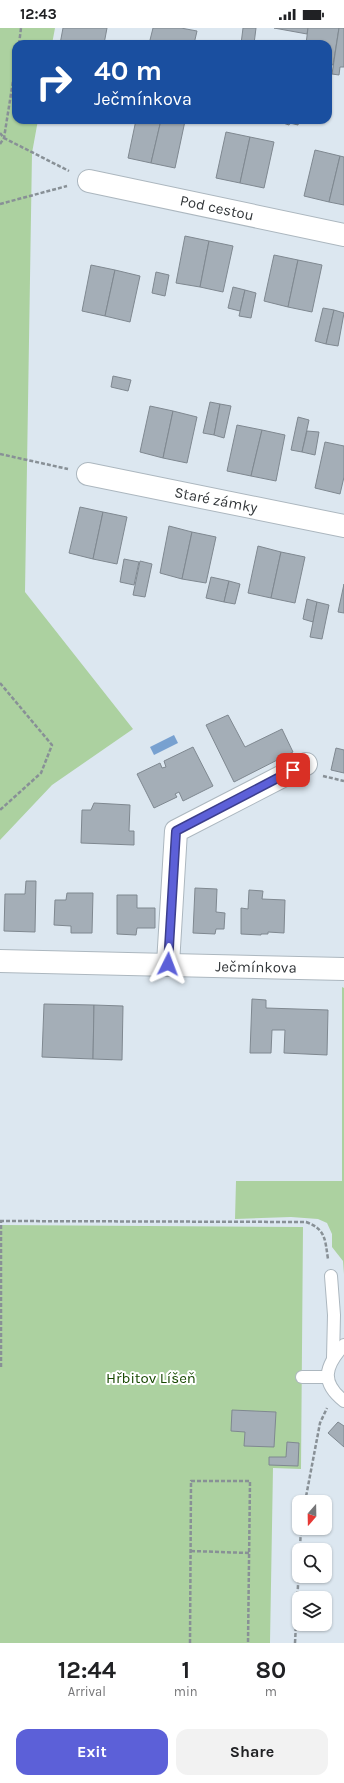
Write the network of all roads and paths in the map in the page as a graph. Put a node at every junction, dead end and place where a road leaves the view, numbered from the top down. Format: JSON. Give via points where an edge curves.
{"nodes":[{"id":1,"x":21,"y":28,"type":"edge"},
{"id":2,"x":20,"y":40,"type":"edge"},
{"id":3,"x":12,"y":87,"type":"edge"},
{"id":4,"x":0,"y":133,"type":"edge"},
{"id":5,"x":4,"y":138,"type":"junction"},
{"id":6,"x":0,"y":144,"type":"edge"},
{"id":7,"x":89,"y":181,"type":"junction"},
{"id":8,"x":0,"y":204,"type":"edge"},
{"id":9,"x":344,"y":235,"type":"edge"},
{"id":10,"x":0,"y":454,"type":"edge"},
{"id":11,"x":88,"y":474,"type":"joint"},
{"id":12,"x":344,"y":526,"type":"edge"},
{"id":13,"x":0,"y":683,"type":"edge"},
{"id":14,"x":306,"y":764,"type":"dead end"},
{"id":15,"x":0,"y":810,"type":"edge"},
{"id":16,"x":0,"y":962,"type":"edge"},
{"id":17,"x":168,"y":964,"type":"junction"},
{"id":18,"x":344,"y":969,"type":"edge"},
{"id":19,"x":1,"y":1221,"type":"edge"},
{"id":20,"x":331,"y":1276,"type":"joint"},
{"id":21,"x":344,"y":1344,"type":"edge"},
{"id":22,"x":333,"y":1358,"type":"junction"},
{"id":23,"x":1,"y":1366,"type":"dead end"},
{"id":24,"x":302,"y":1377,"type":"dead end"},
{"id":25,"x":327,"y":1377,"type":"junction"},
{"id":26,"x":334,"y":1393,"type":"junction"},
{"id":27,"x":344,"y":1401,"type":"edge"},
{"id":28,"x":306,"y":1495,"type":"edge"},
{"id":29,"x":301,"y":1535,"type":"edge"},
{"id":30,"x":191,"y":1551,"type":"junction"},
{"id":31,"x":249,"y":1552,"type":"junction"},
{"id":32,"x":190,"y":1643,"type":"edge"},
{"id":33,"x":248,"y":1643,"type":"edge"},
{"id":34,"x":295,"y":1643,"type":"edge"}],
"edges":[{"from":1,"to":2,"type":"path"},
{"from":3,"to":5,"type":"path"},
{"from":4,"to":5,"type":"path"},
{"from":5,"to":6,"type":"path"},
{"from":5,"to":7,"type":"path"},
{"from":7,"to":8,"type":"path"},
{"from":7,"to":9,"type":"street","name":"Pod cestou"},
{"from":10,"to":11,"type":"path"},
{"from":11,"to":12,"type":"street","name":"Staré zámky"},
{"from":13,"to":15,"type":"path","via":[[52,745],[41,773]]},
{"from":14,"to":17,"type":"street","via":[[176,831]]},
{"from":16,"to":17,"type":"street","name":"Ječmínkova"},
{"from":17,"to":18,"type":"street","name":"Ječmínkova"},
{"from":19,"to":20,"type":"path","via":[[306,1222],[323,1232]]},
{"from":19,"to":23,"type":"path"},
{"from":20,"to":22,"type":"lane","via":[[334,1315]]},
{"from":21,"to":22,"type":"lane"},
{"from":22,"to":25,"type":"lane"},
{"from":24,"to":25,"type":"lane"},
{"from":25,"to":26,"type":"lane"},
{"from":26,"to":27,"type":"lane"},
{"from":26,"to":28,"type":"path","via":[[320,1423]]},
{"from":29,"to":34,"type":"path"},
{"from":30,"to":31,"type":"path"},
{"from":30,"to":31,"type":"path","via":[[191,1481],[250,1481]]},
{"from":30,"to":32,"type":"path"},
{"from":31,"to":33,"type":"path"}]}
